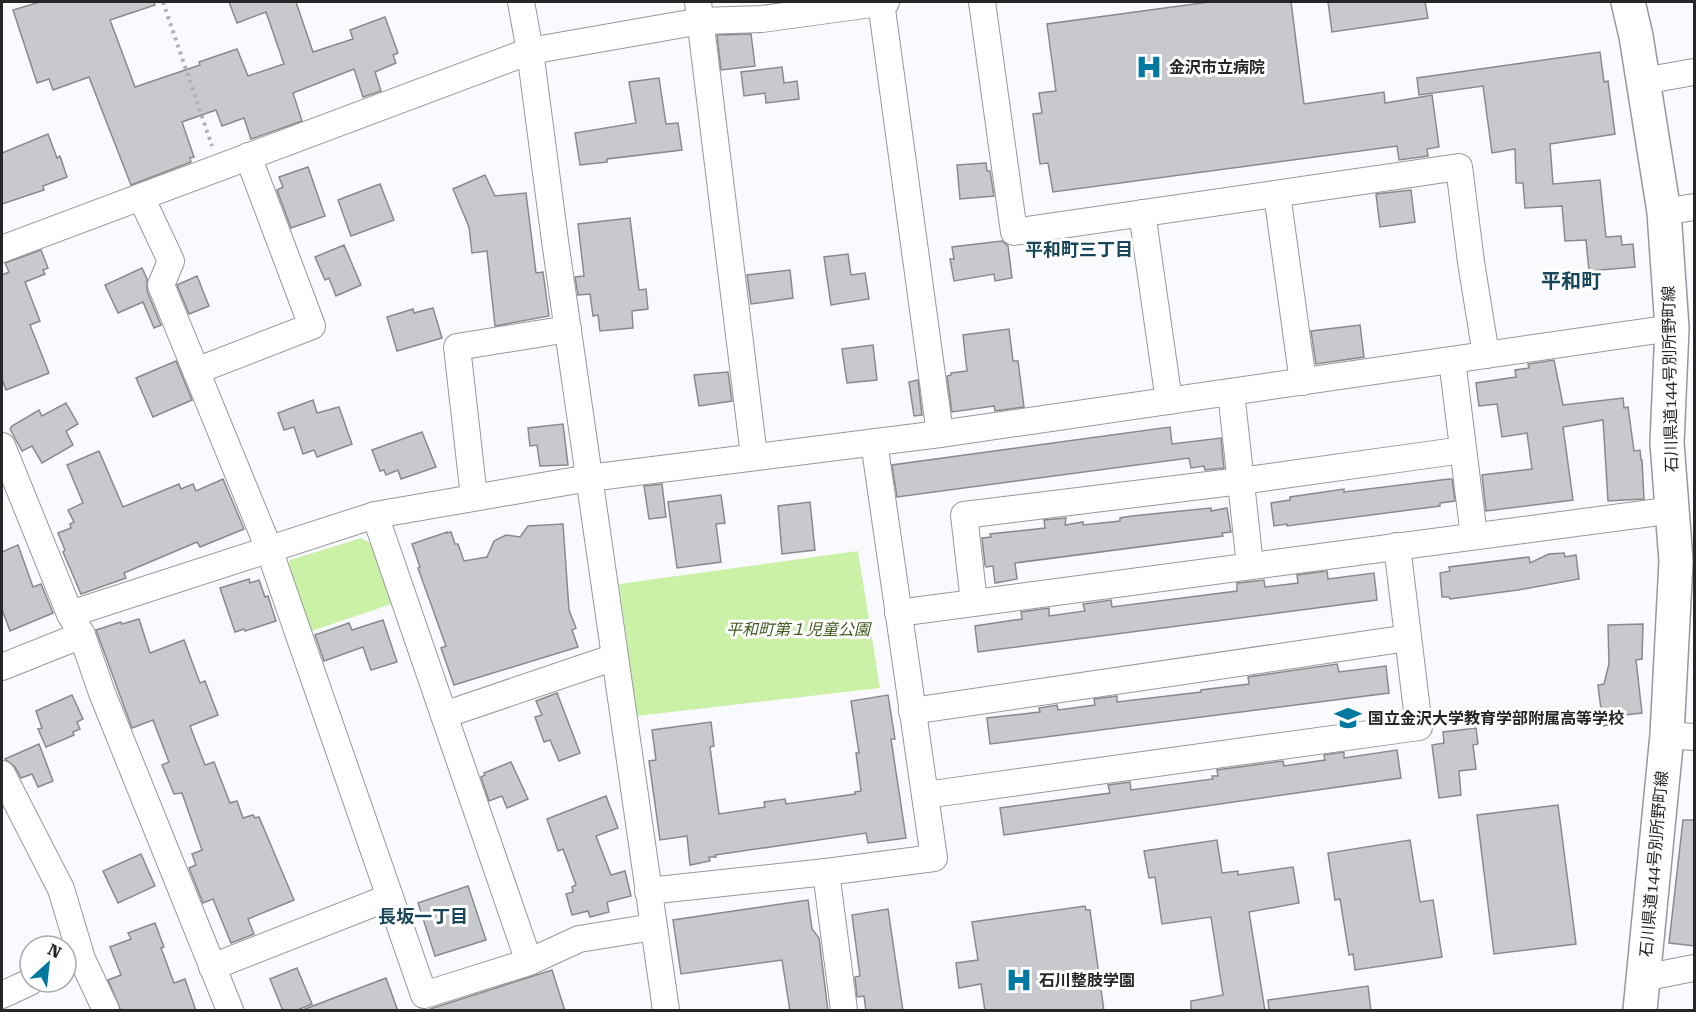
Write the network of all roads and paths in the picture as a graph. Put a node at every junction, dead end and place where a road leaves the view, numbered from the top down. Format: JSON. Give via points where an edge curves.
{"nodes":[{"id":1,"x":163,"y":2,"type":"edge"},
{"id":2,"x":521,"y":2,"type":"edge"},
{"id":3,"x":883,"y":2,"type":"edge"},
{"id":4,"x":982,"y":2,"type":"edge"},
{"id":5,"x":1628,"y":2,"type":"edge"},
{"id":6,"x":700,"y":11,"type":"edge"},
{"id":7,"x":530,"y":51,"type":"junction"},
{"id":8,"x":1695,"y":72,"type":"edge"},
{"id":9,"x":1643,"y":81,"type":"junction"},
{"id":10,"x":248,"y":156,"type":"junction"},
{"id":11,"x":219,"y":167,"type":"junction"},
{"id":12,"x":1277,"y":194,"type":"junction"},
{"id":13,"x":141,"y":197,"type":"junction"},
{"id":14,"x":1679,"y":209,"type":"edge"},
{"id":15,"x":1142,"y":213,"type":"junction"},
{"id":16,"x":2,"y":249,"type":"edge"},
{"id":17,"x":1672,"y":328,"type":"junction"},
{"id":18,"x":568,"y":329,"type":"junction"},
{"id":19,"x":1486,"y":355,"type":"junction"},
{"id":20,"x":1452,"y":360,"type":"junction"},
{"id":21,"x":196,"y":371,"type":"junction"},
{"id":22,"x":1303,"y":382,"type":"junction"},
{"id":23,"x":1231,"y":392,"type":"junction"},
{"id":24,"x":1169,"y":401,"type":"junction"},
{"id":25,"x":940,"y":434,"type":"junction"},
{"id":26,"x":874,"y":442,"type":"junction"},
{"id":27,"x":2,"y":446,"type":"edge"},
{"id":28,"x":1463,"y":450,"type":"junction"},
{"id":29,"x":754,"y":456,"type":"junction"},
{"id":30,"x":589,"y":478,"type":"junction"},
{"id":31,"x":1241,"y":481,"type":"junction"},
{"id":32,"x":474,"y":498,"type":"junction"},
{"id":33,"x":1674,"y":510,"type":"junction"},
{"id":34,"x":375,"y":515,"type":"junction"},
{"id":35,"x":1474,"y":536,"type":"junction"},
{"id":36,"x":1397,"y":546,"type":"junction"},
{"id":37,"x":268,"y":549,"type":"junction"},
{"id":38,"x":1685,"y":560,"type":"edge"},
{"id":39,"x":1250,"y":565,"type":"junction"},
{"id":40,"x":974,"y":602,"type":"junction"},
{"id":41,"x":898,"y":613,"type":"junction"},
{"id":42,"x":76,"y":625,"type":"junction"},
{"id":43,"x":1408,"y":638,"type":"junction"},
{"id":44,"x":615,"y":657,"type":"junction"},
{"id":45,"x":2,"y":667,"type":"edge"},
{"id":46,"x":912,"y":711,"type":"junction"},
{"id":47,"x":444,"y":715,"type":"junction"},
{"id":48,"x":1681,"y":736,"type":"edge"},
{"id":49,"x":2,"y":774,"type":"edge"},
{"id":50,"x":925,"y":795,"type":"junction"},
{"id":51,"x":826,"y":872,"type":"junction"},
{"id":52,"x":648,"y":891,"type":"junction"},
{"id":53,"x":390,"y":897,"type":"junction"},
{"id":54,"x":653,"y":927,"type":"junction"},
{"id":55,"x":69,"y":934,"type":"edge"},
{"id":56,"x":529,"y":962,"type":"junction"},
{"id":57,"x":212,"y":967,"type":"junction"},
{"id":58,"x":78,"y":968,"type":"edge"},
{"id":59,"x":1695,"y":968,"type":"edge"},
{"id":60,"x":1643,"y":978,"type":"junction"},
{"id":61,"x":18,"y":988,"type":"edge"},
{"id":62,"x":2,"y":995,"type":"edge"},
{"id":63,"x":106,"y":1011,"type":"edge"},
{"id":64,"x":230,"y":1011,"type":"edge"},
{"id":65,"x":666,"y":1011,"type":"edge"},
{"id":66,"x":844,"y":1011,"type":"edge"},
{"id":67,"x":1640,"y":1011,"type":"edge"}],
"edges":[{"from":1,"to":11,"type":"path"},
{"from":2,"to":7,"type":"street"},
{"from":3,"to":6,"type":"street","via":[[762,19]]},
{"from":3,"to":25,"type":"street"},
{"from":4,"to":15,"type":"street","via":[[1014,232]]},
{"from":5,"to":9,"type":"main road","name":"石川県道144号別所野町線"},
{"from":6,"to":7,"type":"street"},
{"from":6,"to":29,"type":"street"},
{"from":7,"to":10,"type":"street"},
{"from":7,"to":18,"type":"street"},
{"from":8,"to":9,"type":"street"},
{"from":9,"to":14,"type":"main road","name":"石川県道144号別所野町線"},
{"from":10,"to":11,"type":"street"},
{"from":10,"to":21,"type":"street","via":[[312,326]]},
{"from":11,"to":13,"type":"street"},
{"from":12,"to":15,"type":"street"},
{"from":12,"to":19,"type":"street","via":[[1460,167]]},
{"from":12,"to":22,"type":"street"},
{"from":13,"to":16,"type":"street"},
{"from":13,"to":21,"type":"street","via":[[171,261],[161,285]]},
{"from":14,"to":17,"type":"main road","name":"石川県道144号別所野町線"},
{"from":15,"to":24,"type":"street"},
{"from":17,"to":19,"type":"street"},
{"from":17,"to":33,"type":"main road","name":"石川県道144号別所野町線","via":[[1667,443]]},
{"from":18,"to":30,"type":"street"},
{"from":18,"to":32,"type":"street","via":[[457,347]]},
{"from":19,"to":20,"type":"street"},
{"from":20,"to":22,"type":"street"},
{"from":20,"to":28,"type":"street"},
{"from":21,"to":37,"type":"street"},
{"from":22,"to":23,"type":"street"},
{"from":23,"to":24,"type":"street"},
{"from":23,"to":31,"type":"street"},
{"from":24,"to":25,"type":"street"},
{"from":25,"to":26,"type":"street"},
{"from":26,"to":29,"type":"street"},
{"from":26,"to":41,"type":"street"},
{"from":27,"to":42,"type":"street"},
{"from":28,"to":31,"type":"street"},
{"from":28,"to":35,"type":"street"},
{"from":29,"to":30,"type":"street"},
{"from":30,"to":32,"type":"street"},
{"from":30,"to":44,"type":"street"},
{"from":31,"to":39,"type":"street"},
{"from":31,"to":40,"type":"street","via":[[963,515]]},
{"from":32,"to":34,"type":"street"},
{"from":33,"to":35,"type":"street"},
{"from":33,"to":38,"type":"main road","name":"石川県道144号別所野町線"},
{"from":34,"to":37,"type":"street"},
{"from":34,"to":47,"type":"street"},
{"from":35,"to":36,"type":"street"},
{"from":36,"to":39,"type":"street"},
{"from":36,"to":43,"type":"street"},
{"from":37,"to":42,"type":"street"},
{"from":37,"to":53,"type":"street"},
{"from":38,"to":48,"type":"main road","name":"石川県道144号別所野町線"},
{"from":39,"to":40,"type":"street"},
{"from":40,"to":41,"type":"street"},
{"from":41,"to":46,"type":"street"},
{"from":42,"to":45,"type":"street"},
{"from":42,"to":57,"type":"street"},
{"from":43,"to":46,"type":"street"},
{"from":43,"to":50,"type":"street","via":[[1419,727]]},
{"from":44,"to":47,"type":"street"},
{"from":44,"to":52,"type":"street"},
{"from":46,"to":50,"type":"street"},
{"from":47,"to":56,"type":"street"},
{"from":48,"to":60,"type":"main road","name":"石川県道144号別所野町線"},
{"from":49,"to":55,"type":"street","via":[[61,889]]},
{"from":50,"to":51,"type":"street","via":[[934,858]]},
{"from":51,"to":52,"type":"street"},
{"from":51,"to":66,"type":"street"},
{"from":52,"to":54,"type":"street"},
{"from":53,"to":56,"type":"street","via":[[424,995]]},
{"from":53,"to":57,"type":"street"},
{"from":54,"to":56,"type":"street","via":[[579,939]]},
{"from":54,"to":65,"type":"street"},
{"from":57,"to":64,"type":"street"},
{"from":58,"to":63,"type":"street"},
{"from":59,"to":60,"type":"street"},
{"from":60,"to":67,"type":"main road","name":"石川県道144号別所野町線"},
{"from":61,"to":62,"type":"street"}]}
